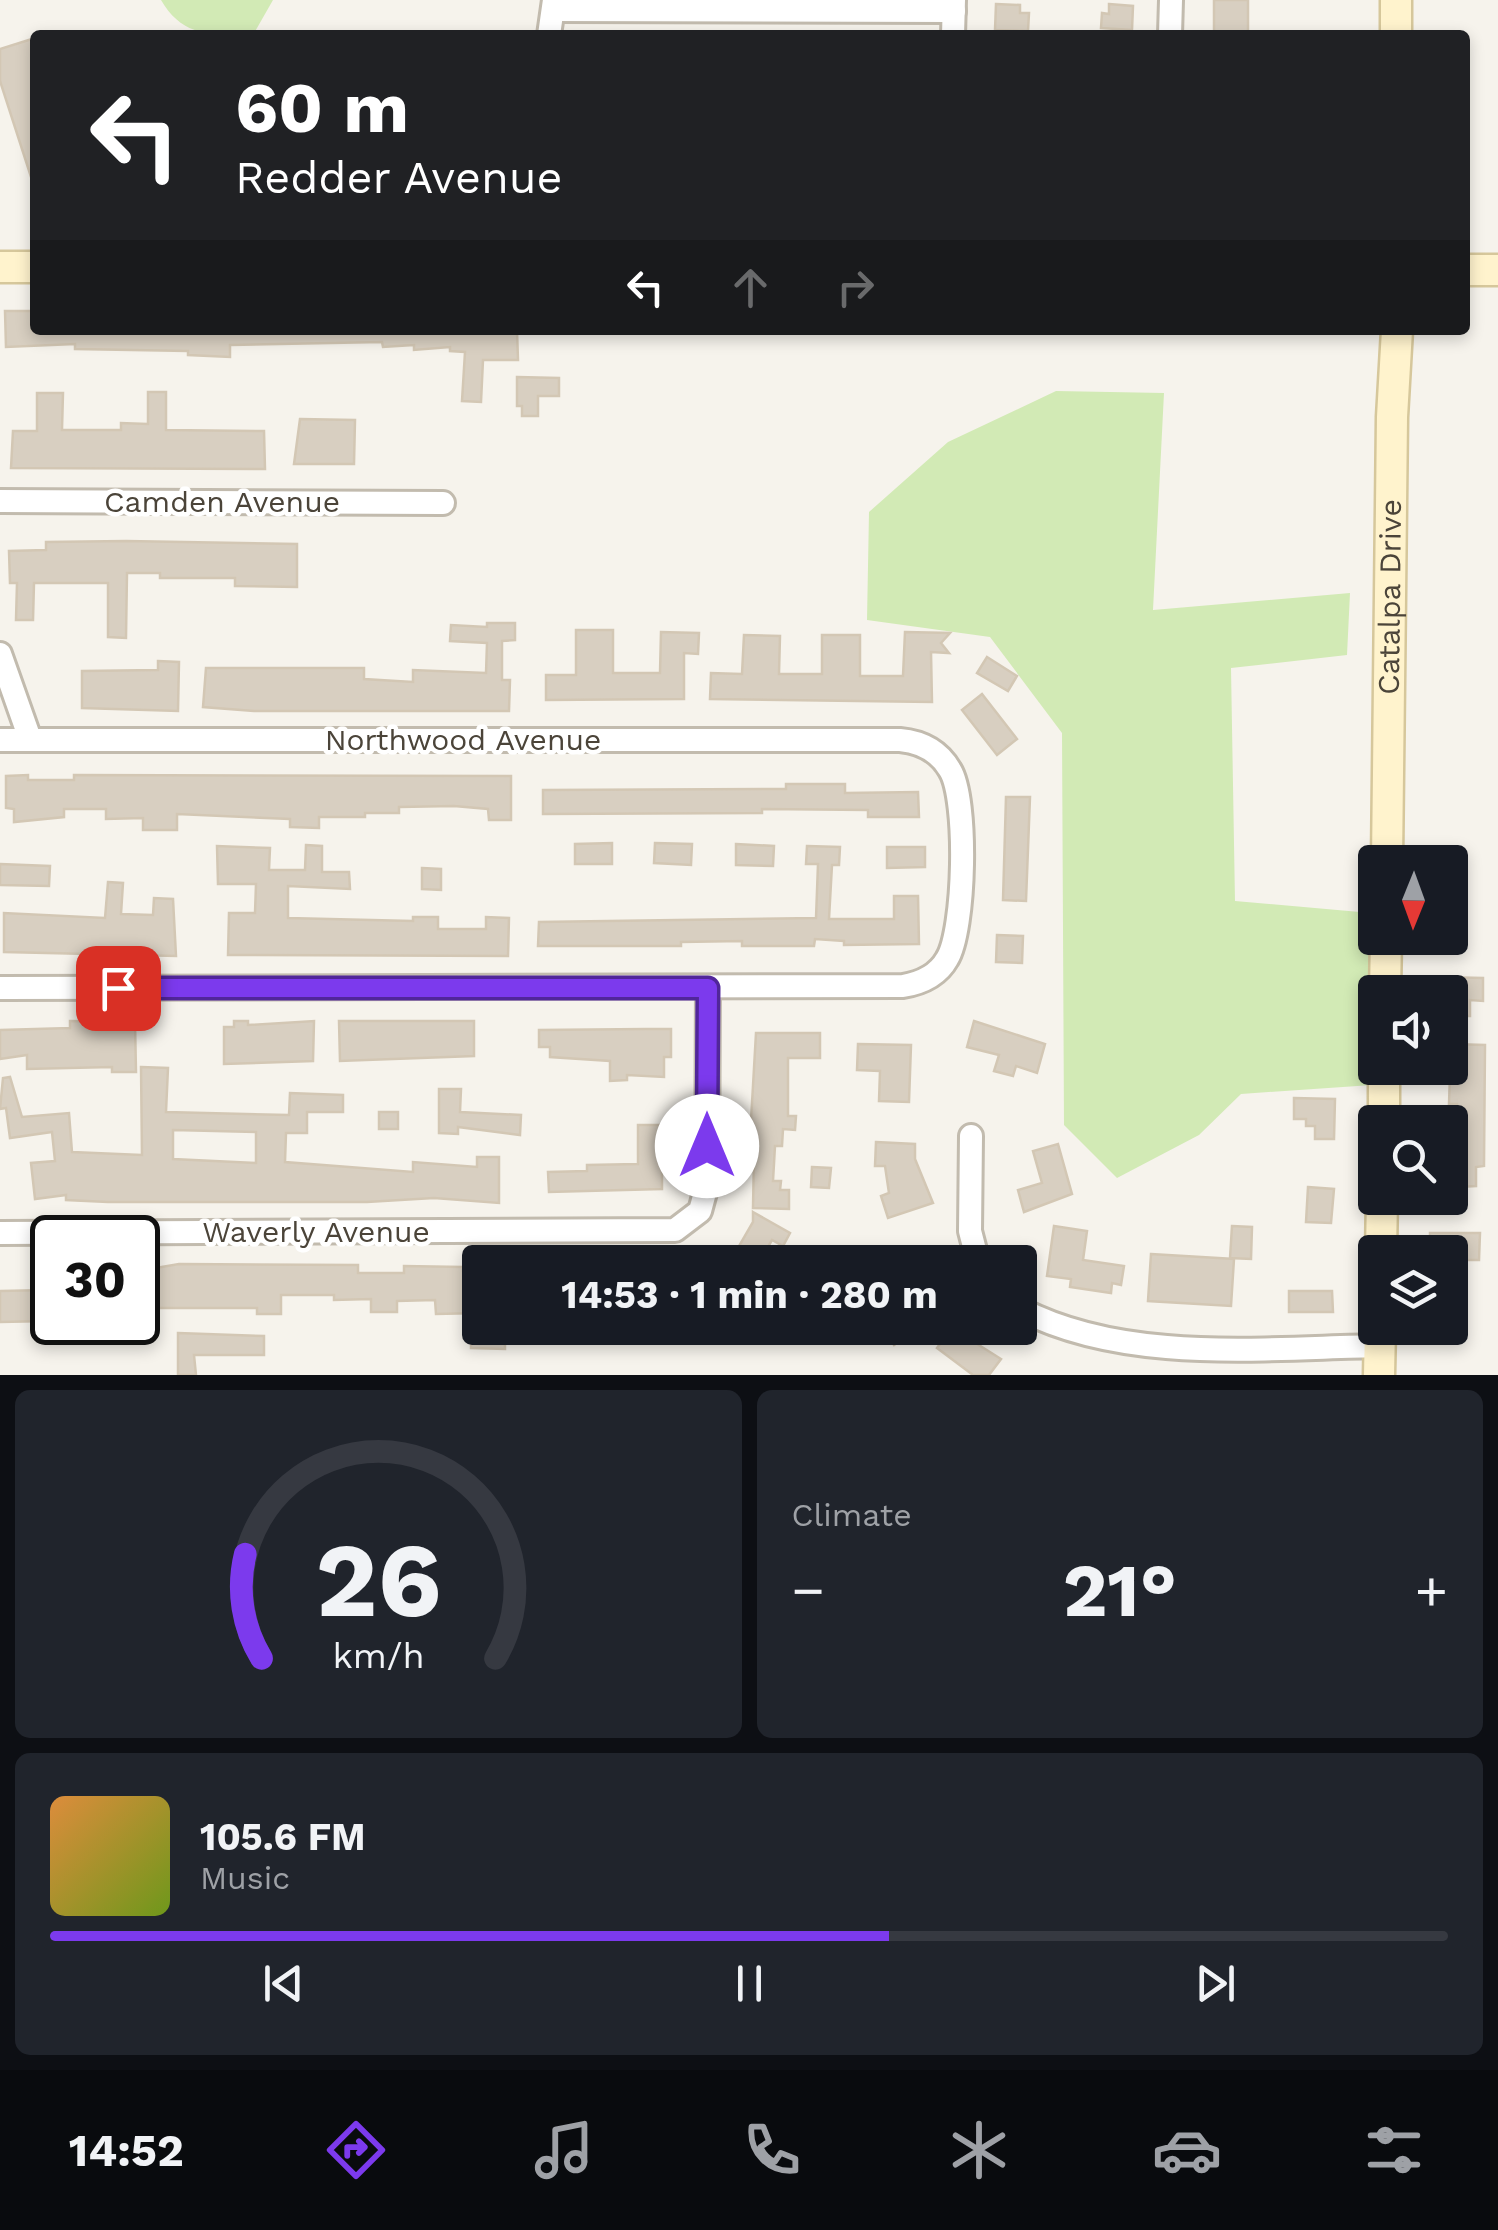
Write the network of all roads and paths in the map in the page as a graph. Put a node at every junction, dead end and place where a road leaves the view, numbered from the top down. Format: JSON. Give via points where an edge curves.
{"nodes":[{"id":1,"x":1171,"y":0,"type":"edge"},
{"id":2,"x":1396,"y":0,"type":"edge"},
{"id":3,"x":554,"y":5,"type":"edge"},
{"id":4,"x":954,"y":16,"type":"edge"},
{"id":5,"x":549,"y":30,"type":"edge"},
{"id":6,"x":1170,"y":30,"type":"edge"},
{"id":7,"x":1396,"y":30,"type":"edge"},
{"id":8,"x":1,"y":265,"type":"edge"},
{"id":9,"x":30,"y":267,"type":"edge"},
{"id":10,"x":1470,"y":270,"type":"edge"},
{"id":11,"x":1498,"y":270,"type":"edge"},
{"id":12,"x":1397,"y":335,"type":"edge"},
{"id":13,"x":0,"y":502,"type":"edge"},
{"id":14,"x":444,"y":502,"type":"dead end"},
{"id":15,"x":0,"y":654,"type":"edge"},
{"id":16,"x":0,"y":740,"type":"edge"},
{"id":17,"x":30,"y":740,"type":"junction"},
{"id":18,"x":1387,"y":845,"type":"edge"},
{"id":19,"x":0,"y":988,"type":"edge"},
{"id":20,"x":708,"y":988,"type":"junction"},
{"id":21,"x":971,"y":1136,"type":"dead end"},
{"id":22,"x":0,"y":1233,"type":"edge"},
{"id":23,"x":974,"y":1245,"type":"edge"},
{"id":24,"x":1037,"y":1315,"type":"edge"},
{"id":25,"x":1380,"y":1350,"type":"edge"}],
"edges":[{"from":1,"to":6,"type":"street"},
{"from":2,"to":7,"type":"street"},
{"from":3,"to":4,"type":"street"},
{"from":3,"to":5,"type":"street"},
{"from":8,"to":9,"type":"street"},
{"from":10,"to":11,"type":"street"},
{"from":12,"to":18,"type":"street","name":"Catalpa Drive"},
{"from":13,"to":14,"type":"street","name":"Camden Avenue"},
{"from":15,"to":17,"type":"street"},
{"from":16,"to":17,"type":"street","name":"Northwood Avenue"},
{"from":17,"to":20,"type":"street","name":"Northwood Avenue","via":[[900,740],[926,746],[948,766],[959,792],[956,940],[946,962],[903,986]]},
{"from":19,"to":20,"type":"street"},
{"from":20,"to":22,"type":"street","name":"Waverly Avenue","via":[[707,1185],[700,1211],[675,1230]]},
{"from":21,"to":23,"type":"street"},
{"from":24,"to":25,"type":"street","via":[[1150,1343]]}]}
